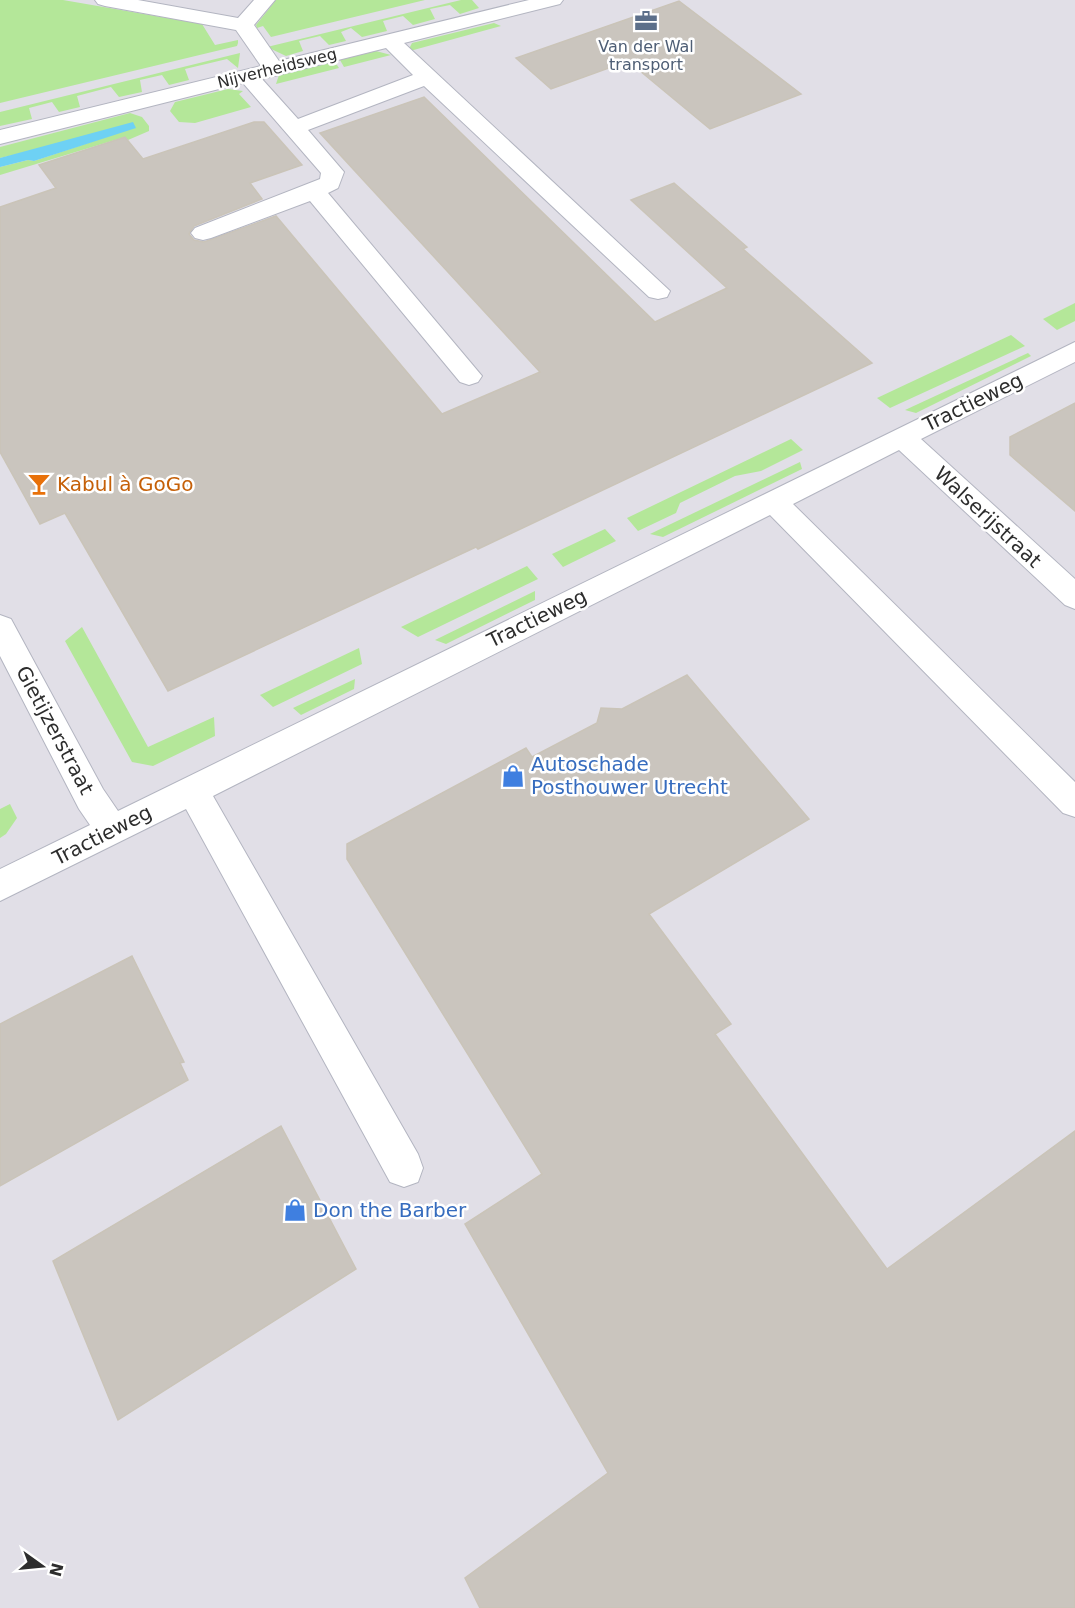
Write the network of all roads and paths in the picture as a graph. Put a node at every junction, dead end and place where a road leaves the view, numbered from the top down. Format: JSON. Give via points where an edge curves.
{"nodes":[{"id":1,"x":105,"y":0,"type":"edge"},
{"id":2,"x":265,"y":0,"type":"edge"},
{"id":3,"x":553,"y":0,"type":"edge"},
{"id":4,"x":243,"y":25,"type":"junction"},
{"id":5,"x":391,"y":40,"type":"junction"},
{"id":6,"x":274,"y":69,"type":"junction"},
{"id":7,"x":247,"y":75,"type":"junction"},
{"id":8,"x":428,"y":77,"type":"junction"},
{"id":9,"x":293,"y":128,"type":"junction"},
{"id":10,"x":0,"y":137,"type":"edge"},
{"id":11,"x":314,"y":191,"type":"junction"},
{"id":12,"x":203,"y":233,"type":"dead end"},
{"id":13,"x":658,"y":291,"type":"dead end"},
{"id":14,"x":1075,"y":351,"type":"edge"},
{"id":15,"x":469,"y":376,"type":"dead end"},
{"id":16,"x":902,"y":437,"type":"junction"},
{"id":17,"x":774,"y":501,"type":"junction"},
{"id":18,"x":1075,"y":597,"type":"edge"},
{"id":19,"x":0,"y":627,"type":"edge"},
{"id":20,"x":192,"y":789,"type":"junction"},
{"id":21,"x":1075,"y":803,"type":"edge"},
{"id":22,"x":113,"y":830,"type":"junction"},
{"id":23,"x":0,"y":886,"type":"edge"},
{"id":24,"x":404,"y":1168,"type":"dead end"}],
"edges":[{"from":1,"to":4,"type":"street"},
{"from":2,"to":4,"type":"street"},
{"from":3,"to":5,"type":"street","name":"Nijverheidsweg"},
{"from":4,"to":6,"type":"street"},
{"from":5,"to":6,"type":"street","name":"Nijverheidsweg"},
{"from":5,"to":8,"type":"street"},
{"from":6,"to":7,"type":"street","name":"Nijverheidsweg"},
{"from":7,"to":9,"type":"street"},
{"from":7,"to":10,"type":"street","name":"Nijverheidsweg"},
{"from":8,"to":9,"type":"street"},
{"from":8,"to":13,"type":"street"},
{"from":9,"to":11,"type":"street","via":[[333,172],[330,183]]},
{"from":11,"to":12,"type":"street"},
{"from":11,"to":15,"type":"street"},
{"from":14,"to":16,"type":"street","name":"Tractieweg"},
{"from":16,"to":17,"type":"street","name":"Tractieweg"},
{"from":16,"to":18,"type":"street","name":"Walserijstraat"},
{"from":17,"to":20,"type":"street","name":"Tractieweg"},
{"from":17,"to":21,"type":"street"},
{"from":19,"to":22,"type":"street","name":"Gietijzerstraat","via":[[91,800]]},
{"from":20,"to":22,"type":"street","name":"Tractieweg"},
{"from":20,"to":24,"type":"street"},
{"from":22,"to":23,"type":"street","name":"Tractieweg"}]}
